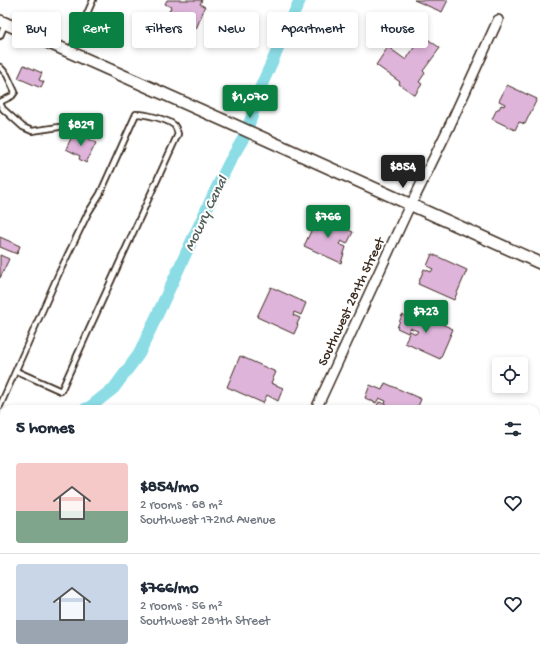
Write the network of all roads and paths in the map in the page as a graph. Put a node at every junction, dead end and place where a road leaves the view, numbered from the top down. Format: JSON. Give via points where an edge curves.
{"nodes":[{"id":1,"x":92,"y":0,"type":"edge"},
{"id":2,"x":498,"y":20,"type":"dead end"},
{"id":3,"x":3,"y":23,"type":"edge"},
{"id":4,"x":0,"y":36,"type":"edge"},
{"id":5,"x":70,"y":52,"type":"junction"},
{"id":6,"x":0,"y":67,"type":"edge"},
{"id":7,"x":0,"y":102,"type":"edge"},
{"id":8,"x":59,"y":127,"type":"dead end"},
{"id":9,"x":410,"y":205,"type":"junction"},
{"id":10,"x":540,"y":263,"type":"edge"},
{"id":11,"x":16,"y":371,"type":"junction"},
{"id":12,"x":0,"y":405,"type":"edge"},
{"id":13,"x":318,"y":405,"type":"edge"}],
"edges":[{"from":1,"to":5,"type":"lane"},
{"from":2,"to":9,"type":"street","name":"Southwest 281th Street"},
{"from":3,"to":4,"type":"lane"},
{"from":3,"to":5,"type":"street"},
{"from":5,"to":9,"type":"street"},
{"from":6,"to":7,"type":"lane","via":[[15,92]]},
{"from":7,"to":8,"type":"lane","via":[[3,109],[23,127],[38,130]]},
{"from":9,"to":10,"type":"street"},
{"from":9,"to":13,"type":"street","name":"Southwest 281th Street"},
{"from":11,"to":11,"type":"lane","via":[[59,273],[100,194],[136,114],[160,118],[174,125],[178,134],[61,391]]},
{"from":11,"to":12,"type":"lane"}]}
